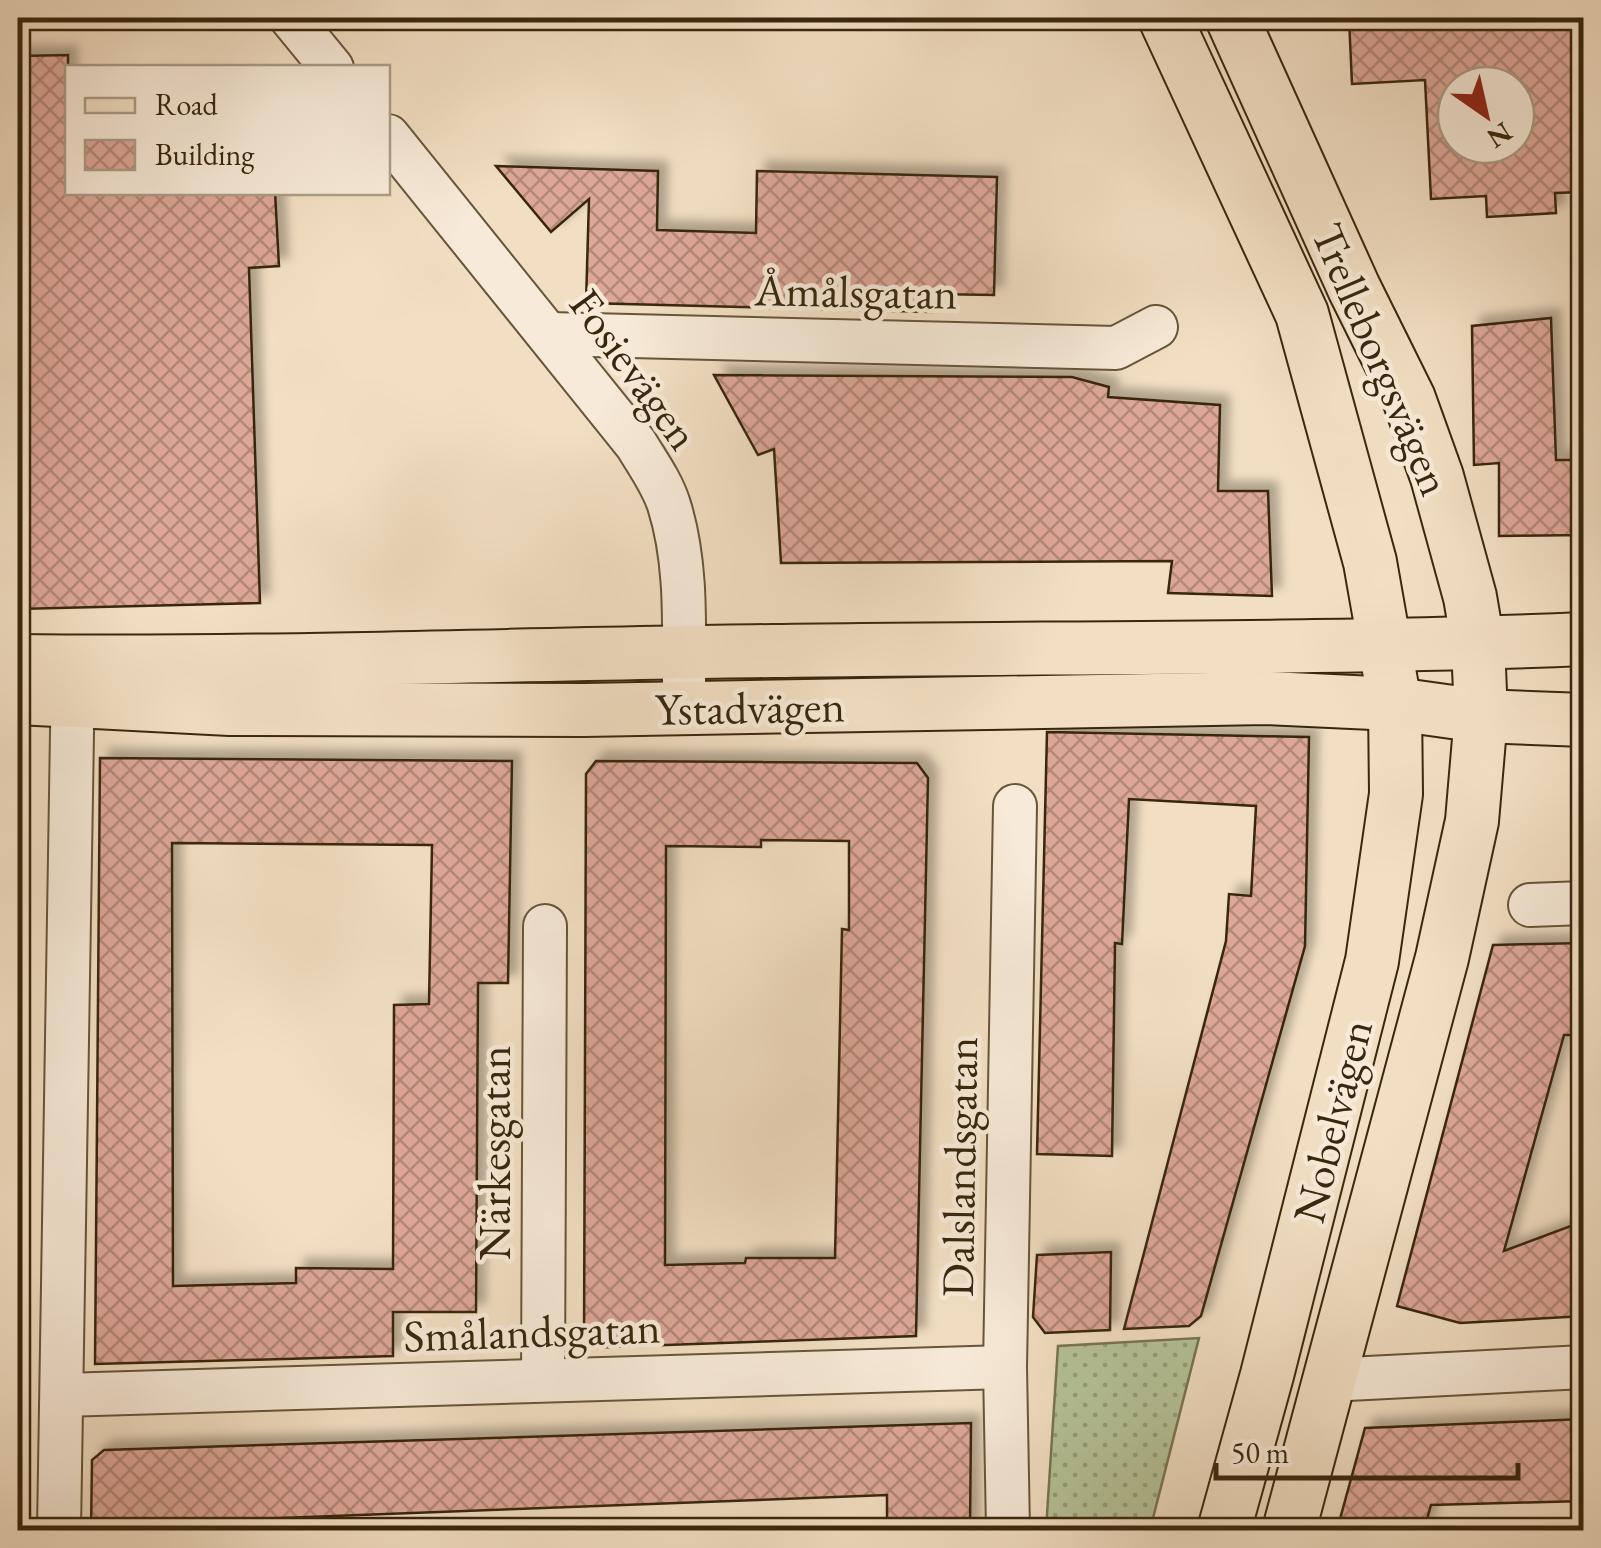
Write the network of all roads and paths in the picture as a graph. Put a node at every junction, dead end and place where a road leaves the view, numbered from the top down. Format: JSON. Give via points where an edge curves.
{"nodes":[{"id":1,"x":291,"y":18,"type":"edge"},
{"id":2,"x":1165,"y":18,"type":"edge"},
{"id":3,"x":1232,"y":18,"type":"edge"},
{"id":4,"x":330,"y":65,"type":"edge"},
{"id":5,"x":390,"y":138,"type":"edge"},
{"id":6,"x":1156,"y":327,"type":"dead end"},
{"id":7,"x":549,"y":334,"type":"junction"},
{"id":8,"x":1584,"y":639,"type":"edge"},
{"id":9,"x":1478,"y":644,"type":"junction"},
{"id":10,"x":1383,"y":646,"type":"junction"},
{"id":11,"x":684,"y":652,"type":"junction"},
{"id":12,"x":18,"y":660,"type":"edge"},
{"id":13,"x":72,"y":681,"type":"junction"},
{"id":14,"x":18,"y":698,"type":"edge"},
{"id":15,"x":1395,"y":704,"type":"junction"},
{"id":16,"x":683,"y":708,"type":"junction"},
{"id":17,"x":1482,"y":716,"type":"junction"},
{"id":18,"x":1584,"y":720,"type":"edge"},
{"id":19,"x":1015,"y":806,"type":"dead end"},
{"id":20,"x":1584,"y":903,"type":"edge"},
{"id":21,"x":1530,"y":905,"type":"dead end"},
{"id":22,"x":545,"y":926,"type":"dead end"},
{"id":23,"x":1006,"y":1367,"type":"junction"},
{"id":24,"x":1584,"y":1367,"type":"edge"},
{"id":25,"x":543,"y":1380,"type":"junction"},
{"id":26,"x":1328,"y":1380,"type":"junction"},
{"id":27,"x":62,"y":1395,"type":"junction"},
{"id":28,"x":60,"y":1530,"type":"edge"},
{"id":29,"x":1008,"y":1530,"type":"edge"},
{"id":30,"x":1224,"y":1530,"type":"edge"},
{"id":31,"x":1290,"y":1530,"type":"edge"}],
"edges":[{"from":1,"to":4,"type":"street"},
{"from":2,"to":10,"type":"main road","name":"Trelleborgsvägen","via":[[1302,314],[1370,562]]},
{"from":3,"to":9,"type":"main road","name":"Trelleborgsvägen","via":[[1408,399],[1438,477]]},
{"from":5,"to":7,"type":"street","name":"Fosievägen"},
{"from":6,"to":7,"type":"street","name":"Åmålsgatan","via":[[1116,348]]},
{"from":7,"to":11,"type":"street","name":"Fosievägen","via":[[660,484],[676,537]]},
{"from":8,"to":9,"type":"main road","name":"Ystadvägen"},
{"from":9,"to":10,"type":"main road","name":"Ystadvägen"},
{"from":9,"to":17,"type":"main road","name":"Trelleborgsvägen"},
{"from":10,"to":11,"type":"main road","name":"Ystadvägen"},
{"from":10,"to":15,"type":"main road","name":"Trelleborgsvägen"},
{"from":11,"to":13,"type":"main road","name":"Ystadvägen"},
{"from":11,"to":16,"type":"street","name":"Fosievägen"},
{"from":12,"to":13,"type":"main road","name":"Ystadvägen"},
{"from":13,"to":14,"type":"main road","name":"Ystadvägen"},
{"from":13,"to":16,"type":"main road","name":"Ystadvägen","via":[[230,710]]},
{"from":13,"to":27,"type":"street"},
{"from":15,"to":16,"type":"main road","name":"Ystadvägen","via":[[1267,698]]},
{"from":15,"to":17,"type":"main road","name":"Ystadvägen"},
{"from":15,"to":30,"type":"main road","name":"Nobelvägen","via":[[1396,794],[1372,961]]},
{"from":17,"to":18,"type":"main road","name":"Ystadvägen"},
{"from":17,"to":26,"type":"main road","name":"Nobelvägen","via":[[1472,820],[1442,958]]},
{"from":19,"to":23,"type":"street","name":"Dalslandsgatan"},
{"from":20,"to":21,"type":"street"},
{"from":22,"to":25,"type":"street","name":"Närkesgatan"},
{"from":23,"to":25,"type":"street","name":"Smålandsgatan"},
{"from":23,"to":29,"type":"street","name":"Dalslandsgatan"},
{"from":24,"to":26,"type":"street"},
{"from":25,"to":27,"type":"street","name":"Smålandsgatan"},
{"from":26,"to":31,"type":"main road","name":"Nobelvägen"},
{"from":27,"to":28,"type":"street"}]}
